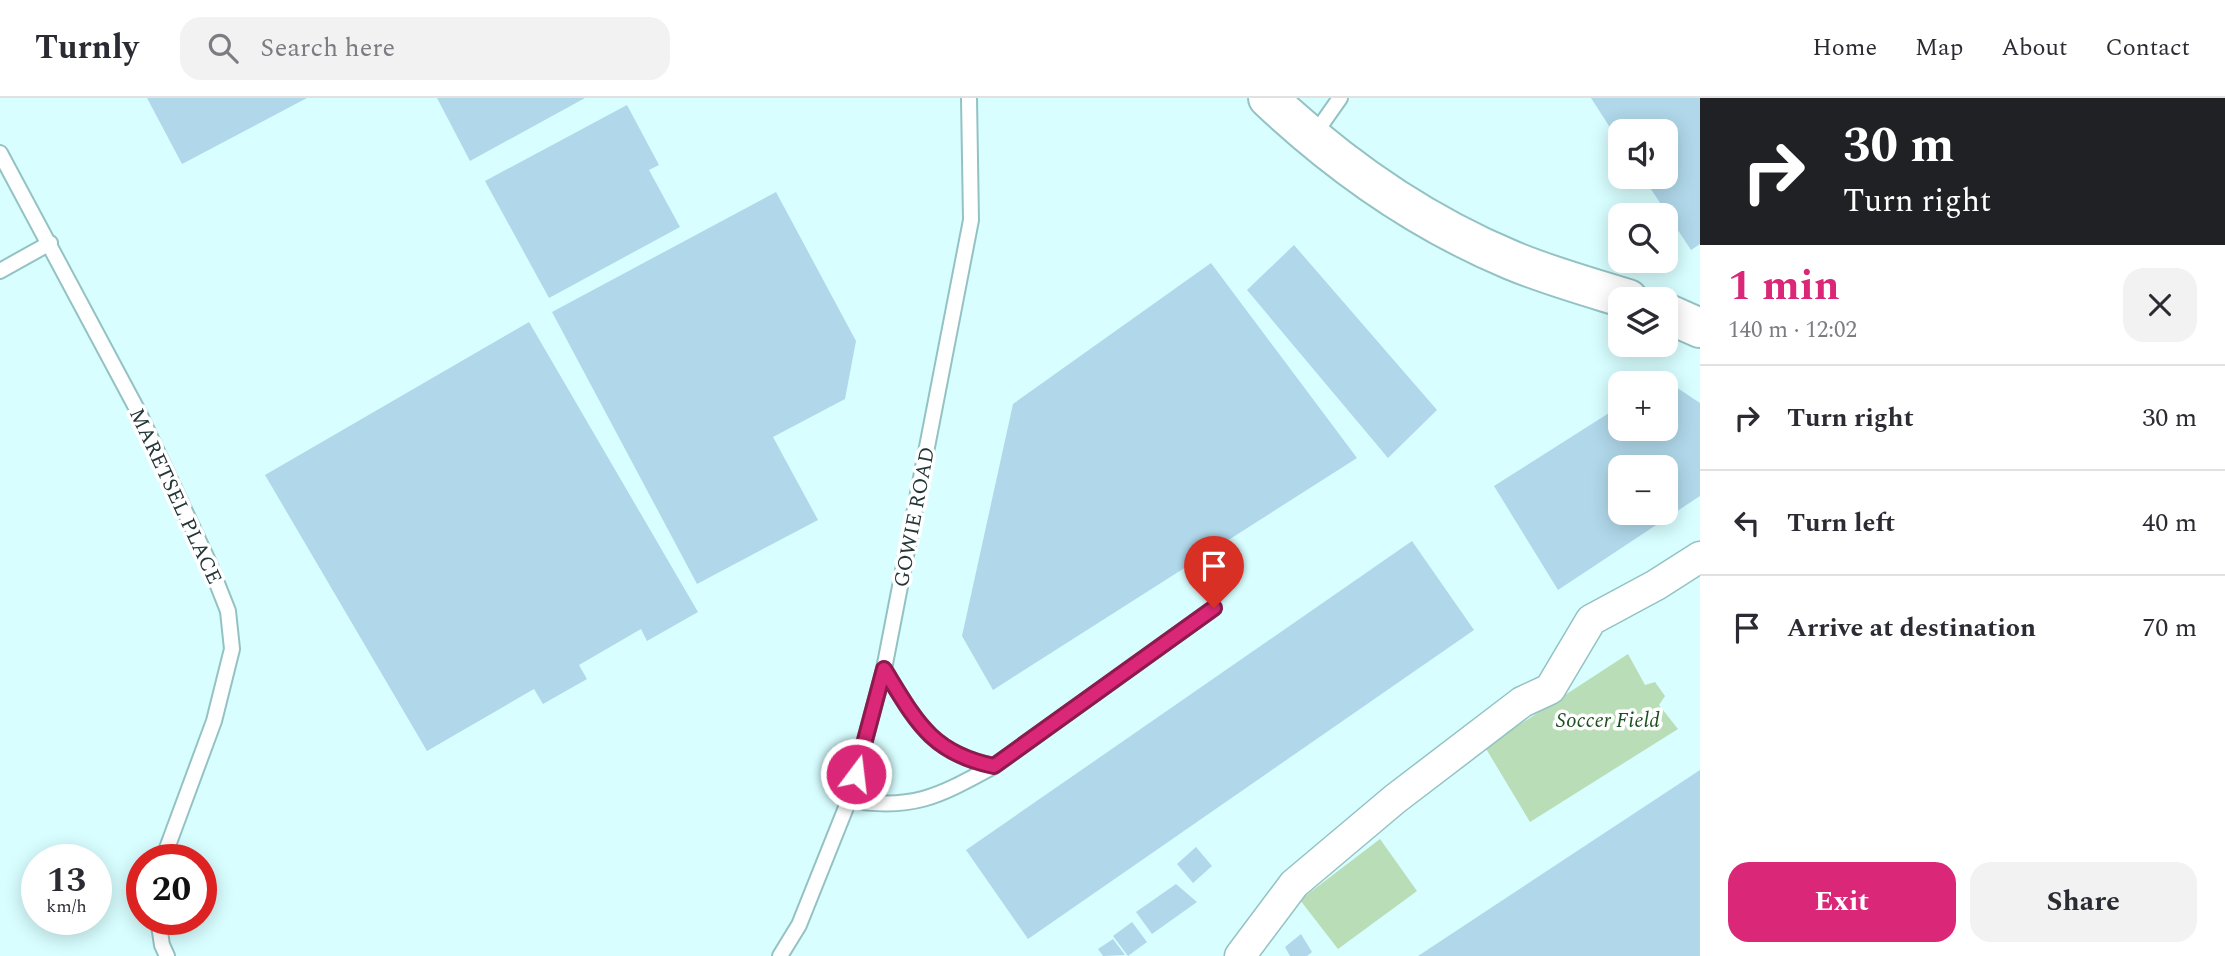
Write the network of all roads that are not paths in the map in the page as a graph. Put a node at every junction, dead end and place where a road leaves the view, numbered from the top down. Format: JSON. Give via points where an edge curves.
{"nodes":[{"id":1,"x":969,"y":98,"type":"edge"},
{"id":2,"x":1268,"y":98,"type":"edge"},
{"id":3,"x":1340,"y":98,"type":"edge"},
{"id":4,"x":1311,"y":139,"type":"junction"},
{"id":5,"x":0,"y":153,"type":"edge"},
{"id":6,"x":50,"y":243,"type":"junction"},
{"id":7,"x":0,"y":271,"type":"edge"},
{"id":8,"x":1608,"y":292,"type":"edge"},
{"id":9,"x":1678,"y":318,"type":"edge"},
{"id":10,"x":1700,"y":328,"type":"edge"},
{"id":11,"x":1700,"y":557,"type":"edge"},
{"id":12,"x":1214,"y":608,"type":"dead end"},
{"id":13,"x":884,"y":669,"type":"junction"},
{"id":14,"x":994,"y":766,"type":"junction"},
{"id":15,"x":849,"y":800,"type":"junction"},
{"id":16,"x":169,"y":844,"type":"edge"},
{"id":17,"x":161,"y":935,"type":"edge"},
{"id":18,"x":167,"y":956,"type":"edge"},
{"id":19,"x":780,"y":956,"type":"edge"},
{"id":20,"x":1240,"y":956,"type":"edge"}],
"edges":[{"from":1,"to":13,"type":"lane","name":"GOWIE ROAD","via":[[971,219]]},
{"from":2,"to":4,"type":"street"},
{"from":3,"to":4,"type":"lane"},
{"from":4,"to":8,"type":"street","via":[[1371,184],[1467,240],[1513,261]]},
{"from":5,"to":6,"type":"lane","name":"MARETSEL PLACE"},
{"from":6,"to":7,"type":"lane"},
{"from":6,"to":16,"type":"lane","name":"MARETSEL PLACE","via":[[139,413],[228,611],[232,649],[214,722]]},
{"from":9,"to":10,"type":"street"},
{"from":11,"to":20,"type":"street","via":[[1591,620],[1550,689],[1522,702],[1294,884]]},
{"from":12,"to":14,"type":"lane"},
{"from":13,"to":14,"type":"lane","via":[[934,739],[967,761]]},
{"from":13,"to":15,"type":"lane","name":"GOWIE ROAD"},
{"from":14,"to":15,"type":"lane","via":[[955,788],[906,803],[881,806]]},
{"from":15,"to":19,"type":"lane","name":"GOWIE ROAD","via":[[799,925]]},
{"from":17,"to":18,"type":"lane"}]}
